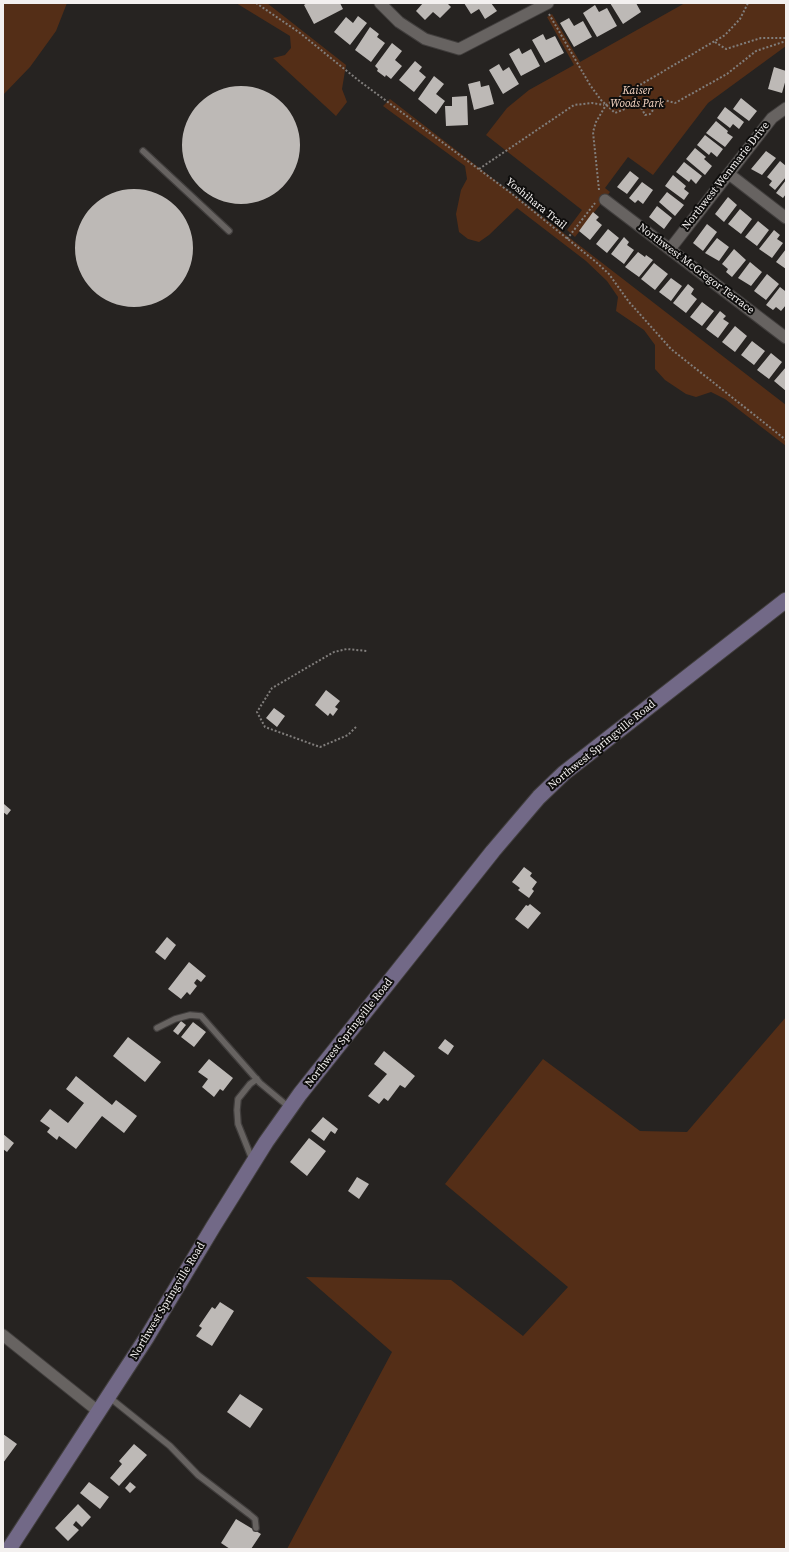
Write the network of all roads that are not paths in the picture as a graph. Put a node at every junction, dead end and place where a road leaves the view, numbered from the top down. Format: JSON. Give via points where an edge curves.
{"nodes":[{"id":1,"x":380,"y":3,"type":"edge"},
{"id":2,"x":545,"y":4,"type":"edge"},
{"id":3,"x":786,"y":108,"type":"edge"},
{"id":4,"x":143,"y":151,"type":"dead end"},
{"id":5,"x":729,"y":174,"type":"junction"},
{"id":6,"x":601,"y":198,"type":"road end"},
{"id":7,"x":786,"y":218,"type":"edge"},
{"id":8,"x":229,"y":232,"type":"dead end"},
{"id":9,"x":670,"y":249,"type":"junction"},
{"id":10,"x":786,"y":338,"type":"edge"},
{"id":11,"x":786,"y":600,"type":"edge"},
{"id":12,"x":157,"y":1028,"type":"dead end"},
{"id":13,"x":257,"y":1079,"type":"junction"},
{"id":14,"x":290,"y":1108,"type":"junction"},
{"id":15,"x":253,"y":1162,"type":"junction"},
{"id":16,"x":3,"y":1335,"type":"edge"},
{"id":17,"x":109,"y":1397,"type":"junction"},
{"id":18,"x":99,"y":1412,"type":"junction"},
{"id":19,"x":256,"y":1528,"type":"dead end"},
{"id":20,"x":9,"y":1549,"type":"edge"}],
"edges":[{"from":1,"to":2,"type":"street","via":[[400,22],[425,39],[459,49]]},
{"from":3,"to":5,"type":"street","name":"Northwest Wenmarie Drive","via":[[772,118]]},
{"from":4,"to":8,"type":"lane"},
{"from":5,"to":7,"type":"street"},
{"from":5,"to":9,"type":"street","name":"Northwest Wenmarie Drive"},
{"from":6,"to":9,"type":"street","name":"Northwest McGregor Terrace"},
{"from":9,"to":10,"type":"street","name":"Northwest McGregor Terrace"},
{"from":11,"to":14,"type":"street","name":"Northwest Springville Road","via":[[581,759],[539,797],[488,857]]},
{"from":12,"to":13,"type":"lane","via":[[175,1019],[190,1015],[201,1016]]},
{"from":13,"to":14,"type":"lane"},
{"from":13,"to":15,"type":"lane","via":[[238,1098],[237,1110],[238,1124]]},
{"from":14,"to":15,"type":"street","name":"Northwest Springville Road"},
{"from":15,"to":17,"type":"street","name":"Northwest Springville Road"},
{"from":16,"to":18,"type":"street"},
{"from":17,"to":18,"type":"street","name":"Northwest Springville Road"},
{"from":17,"to":19,"type":"lane","via":[[170,1446],[198,1475],[255,1519]]},
{"from":18,"to":20,"type":"street","name":"Northwest Springville Road"}]}
